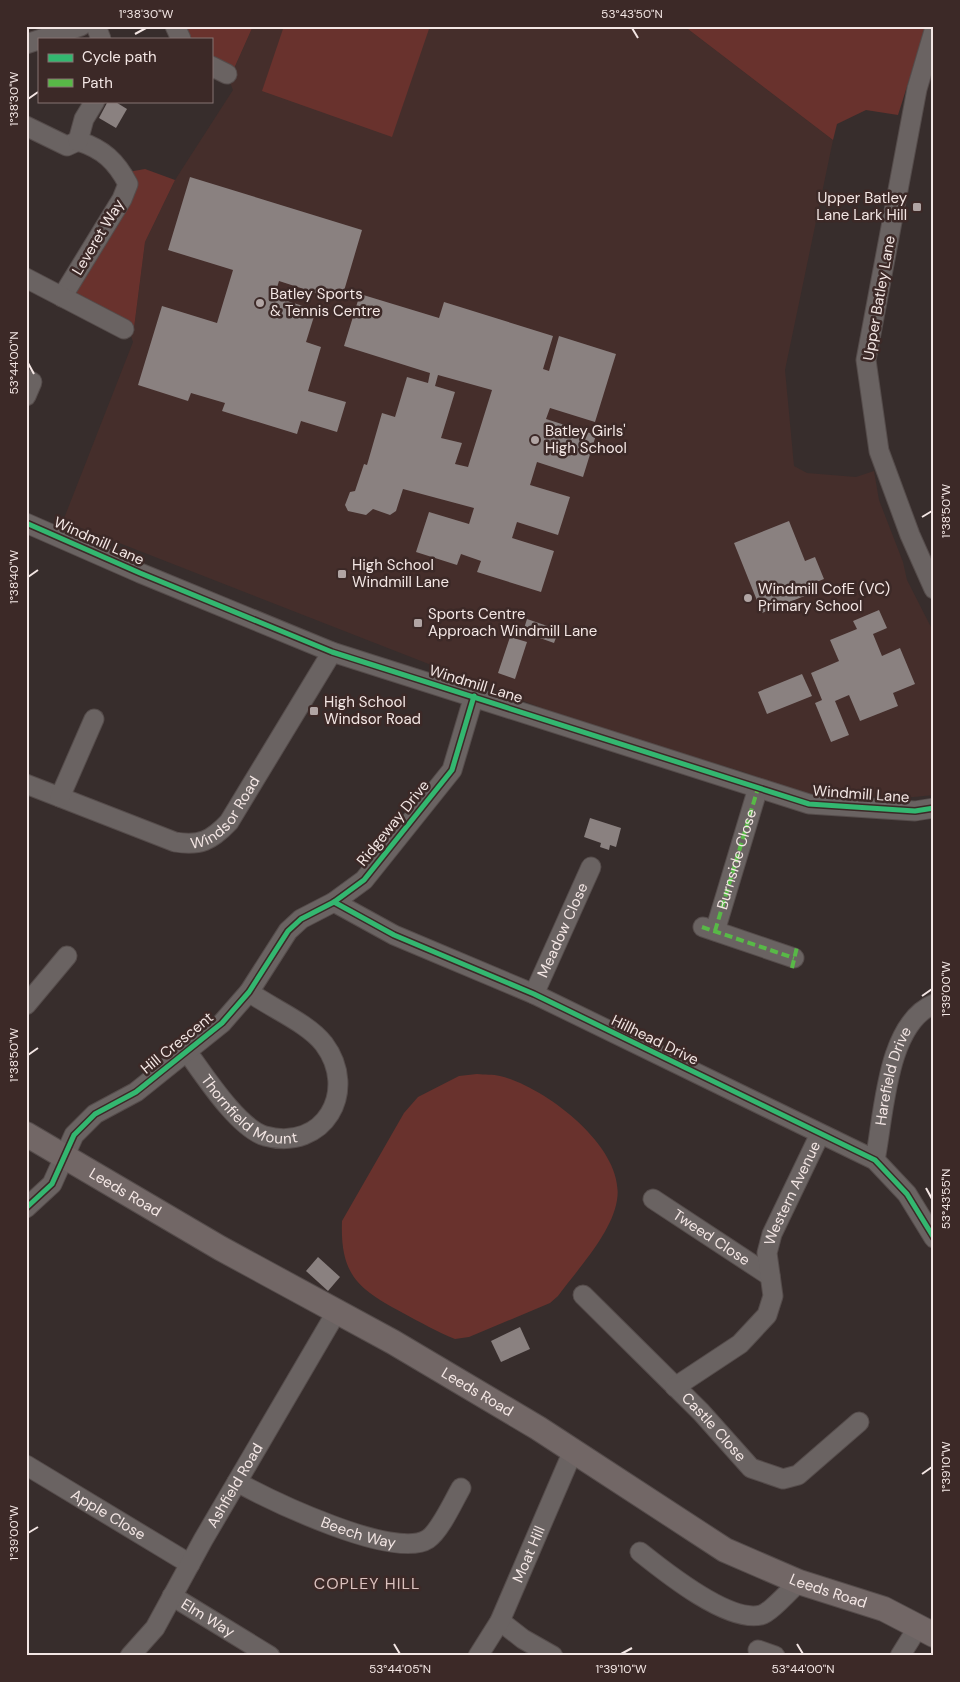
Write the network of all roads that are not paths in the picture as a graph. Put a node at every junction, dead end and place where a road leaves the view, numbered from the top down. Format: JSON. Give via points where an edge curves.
{"nodes":[{"id":1,"x":80,"y":26,"type":"edge"},
{"id":2,"x":96,"y":26,"type":"edge"},
{"id":3,"x":175,"y":26,"type":"edge"},
{"id":4,"x":934,"y":31,"type":"edge"},
{"id":5,"x":44,"y":38,"type":"edge"},
{"id":6,"x":101,"y":38,"type":"edge"},
{"id":7,"x":181,"y":38,"type":"edge"},
{"id":8,"x":38,"y":40,"type":"edge"},
{"id":9,"x":26,"y":44,"type":"edge"},
{"id":10,"x":94,"y":102,"type":"edge"},
{"id":11,"x":26,"y":126,"type":"edge"},
{"id":12,"x":78,"y":141,"type":"junction"},
{"id":13,"x":26,"y":278,"type":"edge"},
{"id":14,"x":62,"y":298,"type":"junction"},
{"id":15,"x":124,"y":329,"type":"dead end"},
{"id":16,"x":26,"y":379,"type":"edge"},
{"id":17,"x":26,"y":396,"type":"edge"},
{"id":18,"x":26,"y":523,"type":"edge"},
{"id":19,"x":934,"y":588,"type":"edge"},
{"id":20,"x":332,"y":652,"type":"junction"},
{"id":21,"x":474,"y":696,"type":"junction"},
{"id":22,"x":94,"y":719,"type":"dead end"},
{"id":23,"x":26,"y":784,"type":"edge"},
{"id":24,"x":758,"y":788,"type":"junction"},
{"id":25,"x":60,"y":797,"type":"junction"},
{"id":26,"x":934,"y":808,"type":"edge"},
{"id":27,"x":591,"y":867,"type":"dead end"},
{"id":28,"x":334,"y":902,"type":"junction"},
{"id":29,"x":288,"y":931,"type":"joint"},
{"id":30,"x":68,"y":956,"type":"dead end"},
{"id":31,"x":794,"y":957,"type":"dead end"},
{"id":32,"x":249,"y":992,"type":"junction"},
{"id":33,"x":534,"y":994,"type":"junction"},
{"id":34,"x":934,"y":1004,"type":"edge"},
{"id":35,"x":26,"y":1005,"type":"edge"},
{"id":36,"x":188,"y":1052,"type":"junction"},
{"id":37,"x":26,"y":1134,"type":"edge"},
{"id":38,"x":820,"y":1134,"type":"junction"},
{"id":39,"x":66,"y":1156,"type":"junction"},
{"id":40,"x":875,"y":1160,"type":"junction"},
{"id":41,"x":653,"y":1200,"type":"dead end"},
{"id":42,"x":26,"y":1208,"type":"edge"},
{"id":43,"x":934,"y":1238,"type":"edge"},
{"id":44,"x":770,"y":1276,"type":"junction"},
{"id":45,"x":583,"y":1295,"type":"dead end"},
{"id":46,"x":336,"y":1312,"type":"junction"},
{"id":47,"x":675,"y":1387,"type":"junction"},
{"id":48,"x":859,"y":1422,"type":"dead end"},
{"id":49,"x":573,"y":1451,"type":"junction"},
{"id":50,"x":26,"y":1465,"type":"edge"},
{"id":51,"x":237,"y":1482,"type":"junction"},
{"id":52,"x":461,"y":1488,"type":"dead end"},
{"id":53,"x":640,"y":1552,"type":"dead end"},
{"id":54,"x":190,"y":1564,"type":"junction"},
{"id":55,"x":799,"y":1582,"type":"junction"},
{"id":56,"x":172,"y":1596,"type":"junction"},
{"id":57,"x":500,"y":1622,"type":"junction"},
{"id":58,"x":926,"y":1631,"type":"edge"},
{"id":59,"x":130,"y":1656,"type":"edge"},
{"id":60,"x":270,"y":1656,"type":"edge"},
{"id":61,"x":478,"y":1656,"type":"edge"},
{"id":62,"x":552,"y":1656,"type":"edge"},
{"id":63,"x":900,"y":1656,"type":"edge"}],
"edges":[{"from":1,"to":5,"type":"street"},
{"from":2,"to":6,"type":"street"},
{"from":3,"to":7,"type":"street"},
{"from":4,"to":19,"type":"street","name":"Upper Batley Lane","via":[[917,89],[866,360],[879,451],[910,535]]},
{"from":8,"to":9,"type":"street"},
{"from":10,"to":12,"type":"street","via":[[84,119]]},
{"from":11,"to":12,"type":"street","name":"Leveret Way","via":[[67,146]]},
{"from":12,"to":14,"type":"street","name":"Leveret Way","via":[[95,146],[108,156],[118,165],[128,184]]},
{"from":13,"to":14,"type":"street"},
{"from":14,"to":15,"type":"street"},
{"from":16,"to":17,"type":"street","via":[[32,382]]},
{"from":18,"to":20,"type":"street","name":"Windmill Lane"},
{"from":20,"to":21,"type":"street","name":"Windmill Lane"},
{"from":20,"to":25,"type":"street","name":"Windsor Road","via":[[229,822],[216,836],[194,845],[174,842]]},
{"from":21,"to":24,"type":"street","name":"Windmill Lane"},
{"from":21,"to":28,"type":"street","name":"Ridgeway Drive","via":[[452,770],[364,880]]},
{"from":22,"to":25,"type":"street"},
{"from":23,"to":25,"type":"street","name":"Windsor Road"},
{"from":24,"to":26,"type":"street","name":"Windmill Lane","via":[[810,804],[915,811]]},
{"from":24,"to":31,"type":"street","name":"Burnside Close","via":[[708,929]]},
{"from":27,"to":33,"type":"street","name":"Meadow Close"},
{"from":28,"to":29,"type":"street","name":"Ridgeway Drive","via":[[301,919]]},
{"from":28,"to":33,"type":"street","name":"Hillhead Drive","via":[[394,935]]},
{"from":29,"to":32,"type":"street","name":"Hill Crescent"},
{"from":30,"to":35,"type":"street"},
{"from":32,"to":36,"type":"street","name":"Hill Crescent","via":[[222,1023]]},
{"from":32,"to":36,"type":"street","name":"Thornfield Mount","via":[[310,1031],[331,1054],[339,1079],[338,1095],[328,1118],[320,1127],[286,1138],[264,1136],[239,1117]]},
{"from":33,"to":38,"type":"street","name":"Hillhead Drive"},
{"from":34,"to":40,"type":"street","name":"Harefield Drive","via":[[912,1020],[895,1056]]},
{"from":36,"to":39,"type":"street","name":"Hill Crescent","via":[[136,1092],[95,1114],[74,1135]]},
{"from":37,"to":39,"type":"main road","name":"Leeds Road"},
{"from":38,"to":40,"type":"street","name":"Hillhead Drive"},
{"from":38,"to":44,"type":"street","name":"Western Avenue","via":[[772,1234],[767,1253]]},
{"from":39,"to":42,"type":"street","name":"Hill Crescent","via":[[52,1184]]},
{"from":39,"to":46,"type":"main road","name":"Leeds Road","via":[[220,1248]]},
{"from":40,"to":43,"type":"street","name":"Hillhead Drive","via":[[907,1194]]},
{"from":41,"to":44,"type":"street","name":"Tweed Close"},
{"from":44,"to":47,"type":"street","name":"Western Avenue","via":[[773,1296],[767,1315],[757,1328],[740,1344]]},
{"from":45,"to":47,"type":"street","name":"Castle Close"},
{"from":46,"to":49,"type":"main road","name":"Leeds Road"},
{"from":46,"to":51,"type":"street","name":"Ashfield Road"},
{"from":47,"to":48,"type":"street","name":"Castle Close","via":[[751,1468],[783,1479],[798,1475]]},
{"from":49,"to":55,"type":"main road","name":"Leeds Road","via":[[725,1550]]},
{"from":49,"to":57,"type":"street","name":"Moat Hill"},
{"from":50,"to":54,"type":"street","name":"Apple Close"},
{"from":51,"to":52,"type":"street","name":"Beech Way","via":[[310,1517],[373,1538],[412,1544],[434,1534]]},
{"from":51,"to":54,"type":"street","name":"Ashfield Road"},
{"from":53,"to":55,"type":"street","via":[[707,1600],[748,1616],[764,1615]]},
{"from":54,"to":56,"type":"street","name":"Ashfield Road"},
{"from":55,"to":58,"type":"main road","name":"Leeds Road","via":[[884,1609]]},
{"from":56,"to":59,"type":"street","name":"Ashfield Road","via":[[155,1628]]},
{"from":56,"to":60,"type":"street","name":"Elm Way"},
{"from":57,"to":61,"type":"street","name":"Moat Hill"},
{"from":57,"to":62,"type":"street"},
{"from":58,"to":63,"type":"street"}]}
